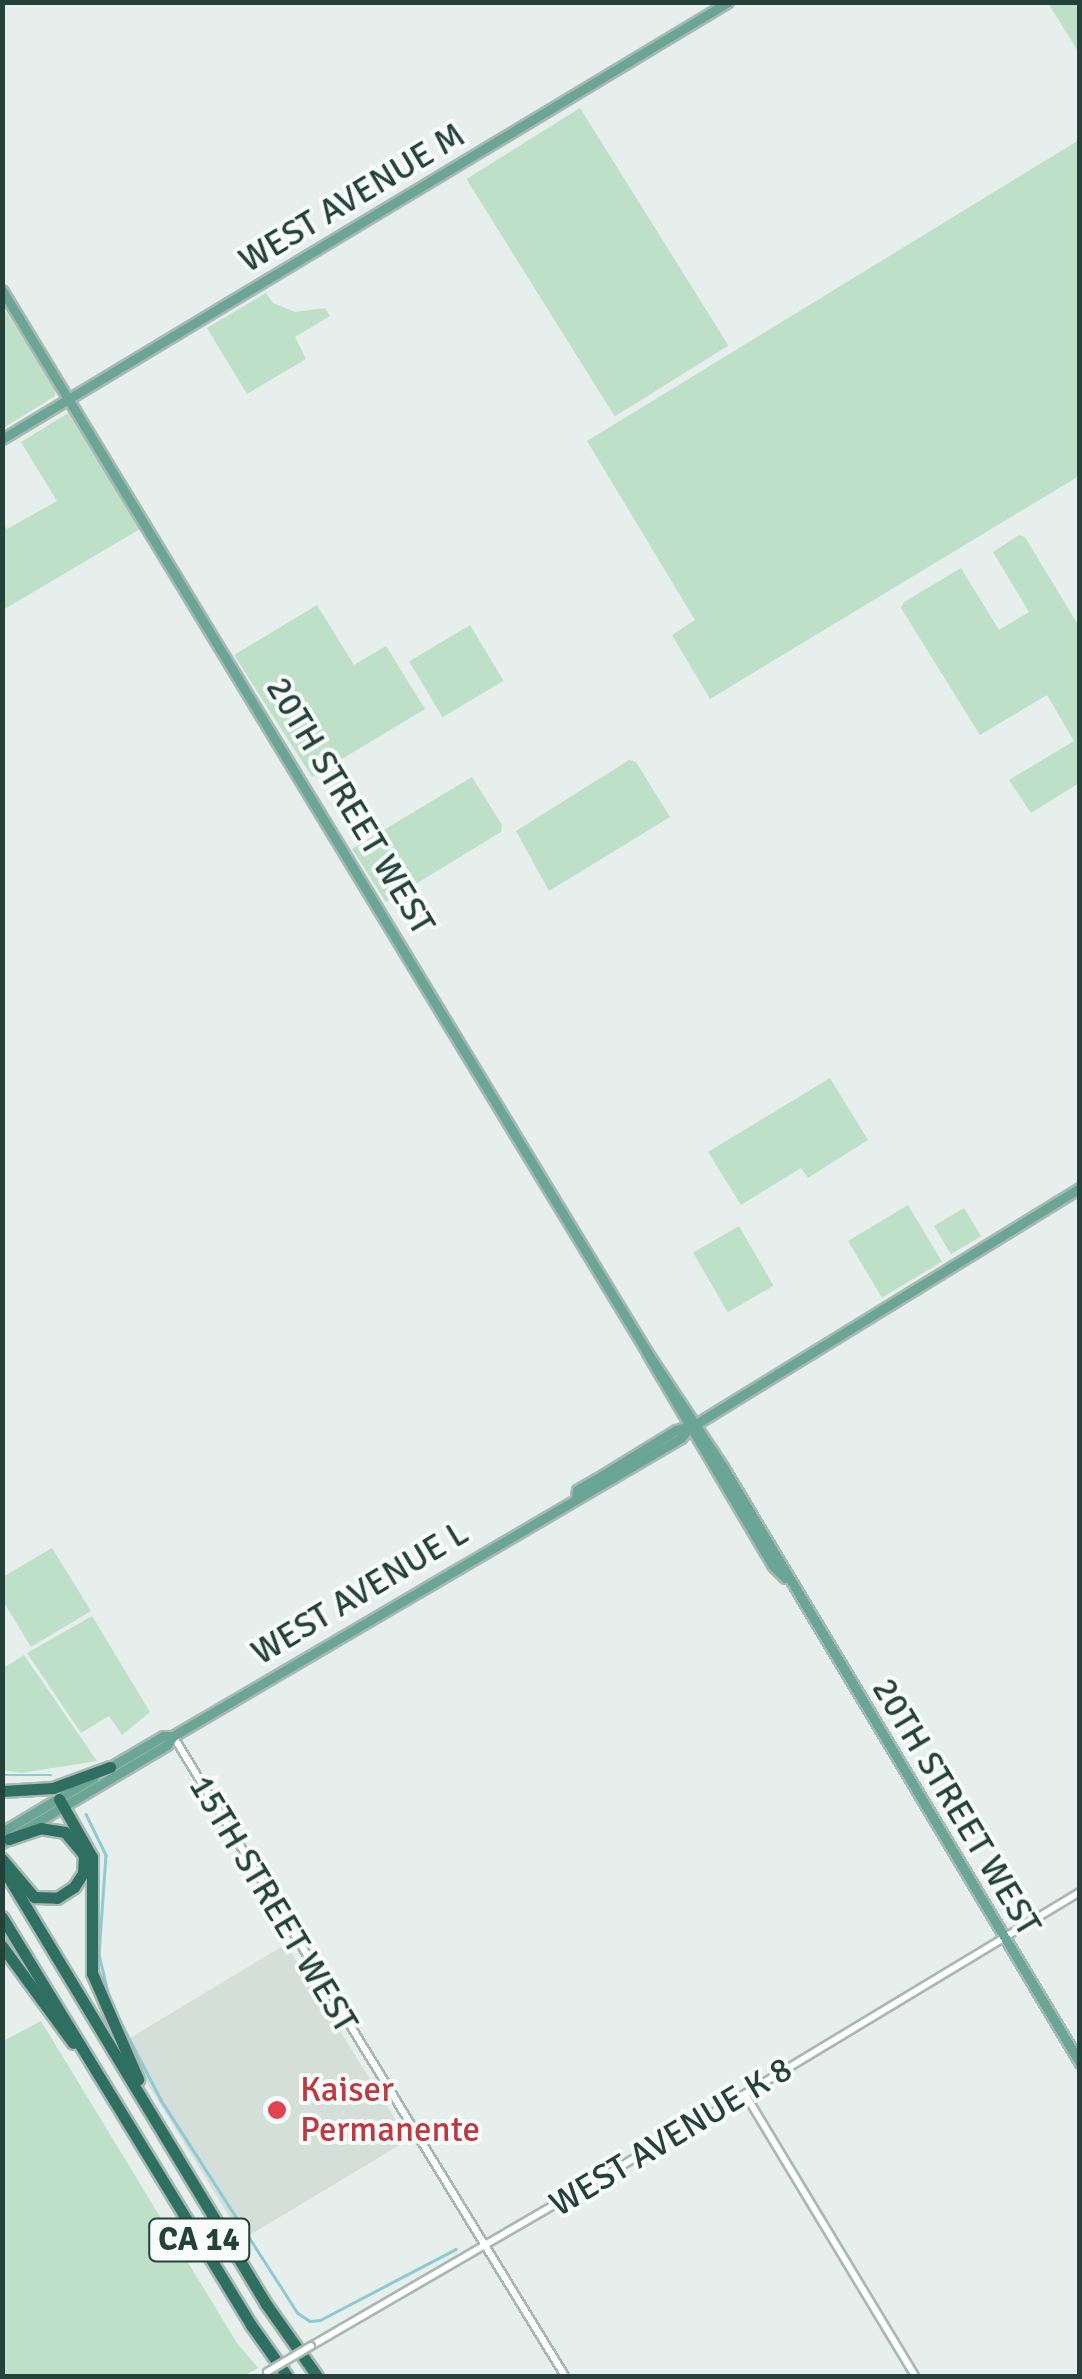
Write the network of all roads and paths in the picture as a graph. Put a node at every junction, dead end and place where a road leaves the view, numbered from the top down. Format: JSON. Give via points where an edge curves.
{"nodes":[{"id":1,"x":728,"y":2,"type":"edge"},
{"id":2,"x":2,"y":290,"type":"edge"},
{"id":3,"x":69,"y":398,"type":"junction"},
{"id":4,"x":2,"y":438,"type":"edge"},
{"id":5,"x":1080,"y":1188,"type":"edge"},
{"id":6,"x":693,"y":1426,"type":"junction"},
{"id":7,"x":173,"y":1736,"type":"junction"},
{"id":8,"x":110,"y":1767,"type":"junction"},
{"id":9,"x":2,"y":1791,"type":"edge"},
{"id":10,"x":61,"y":1803,"type":"junction"},
{"id":11,"x":5,"y":1836,"type":"edge"},
{"id":12,"x":2,"y":1858,"type":"edge"},
{"id":13,"x":2,"y":1866,"type":"edge"},
{"id":14,"x":1080,"y":1892,"type":"edge"},
{"id":15,"x":2,"y":1917,"type":"edge"},
{"id":16,"x":1004,"y":1939,"type":"junction"},
{"id":17,"x":2,"y":1946,"type":"edge"},
{"id":18,"x":82,"y":2048,"type":"junction"},
{"id":19,"x":1080,"y":2063,"type":"edge"},
{"id":20,"x":745,"y":2094,"type":"junction"},
{"id":21,"x":159,"y":2129,"type":"junction"},
{"id":22,"x":484,"y":2247,"type":"junction"},
{"id":23,"x":263,"y":2374,"type":"edge"},
{"id":24,"x":287,"y":2376,"type":"edge"},
{"id":25,"x":318,"y":2376,"type":"edge"},
{"id":26,"x":564,"y":2376,"type":"edge"},
{"id":27,"x":915,"y":2376,"type":"edge"}],
"edges":[{"from":1,"to":3,"type":"main road","name":"WEST AVENUE M"},
{"from":2,"to":3,"type":"main road","name":"20TH STREET WEST"},
{"from":3,"to":4,"type":"main road","name":"WEST AVENUE M"},
{"from":3,"to":6,"type":"main road","name":"20TH STREET WEST"},
{"from":5,"to":6,"type":"main road","name":"WEST AVENUE L"},
{"from":6,"to":7,"type":"main road","name":"WEST AVENUE L"},
{"from":6,"to":16,"type":"main road","name":"20TH STREET WEST"},
{"from":7,"to":8,"type":"main road","name":"WEST AVENUE L"},
{"from":7,"to":10,"type":"main road","name":"WEST AVENUE L"},
{"from":7,"to":22,"type":"street","name":"15TH STREET WEST"},
{"from":8,"to":9,"type":"highway","via":[[53,1788]]},
{"from":8,"to":10,"type":"main road","name":"WEST AVENUE L"},
{"from":10,"to":11,"type":"main road","name":"WEST AVENUE L"},
{"from":10,"to":21,"type":"highway","via":[[92,1857],[89,1948],[98,1995]]},
{"from":11,"to":12,"type":"highway","via":[[41,1828],[65,1832],[84,1856],[83,1874],[57,1898],[34,1897]]},
{"from":13,"to":21,"type":"highway","number":"CA 14"},
{"from":14,"to":16,"type":"street","name":"WEST AVENUE K 8"},
{"from":15,"to":18,"type":"highway","number":"CA 14"},
{"from":16,"to":19,"type":"main road","name":"20TH STREET WEST"},
{"from":16,"to":20,"type":"street","name":"WEST AVENUE K 8"},
{"from":17,"to":18,"type":"highway","via":[[70,2042]]},
{"from":18,"to":24,"type":"highway","number":"CA 14"},
{"from":20,"to":22,"type":"street","name":"WEST AVENUE K 8"},
{"from":20,"to":27,"type":"street"},
{"from":21,"to":25,"type":"highway","number":"CA 14"},
{"from":22,"to":23,"type":"street","name":"WEST AVENUE K 8","bridge":true},
{"from":22,"to":26,"type":"street","name":"15TH STREET WEST"}]}
